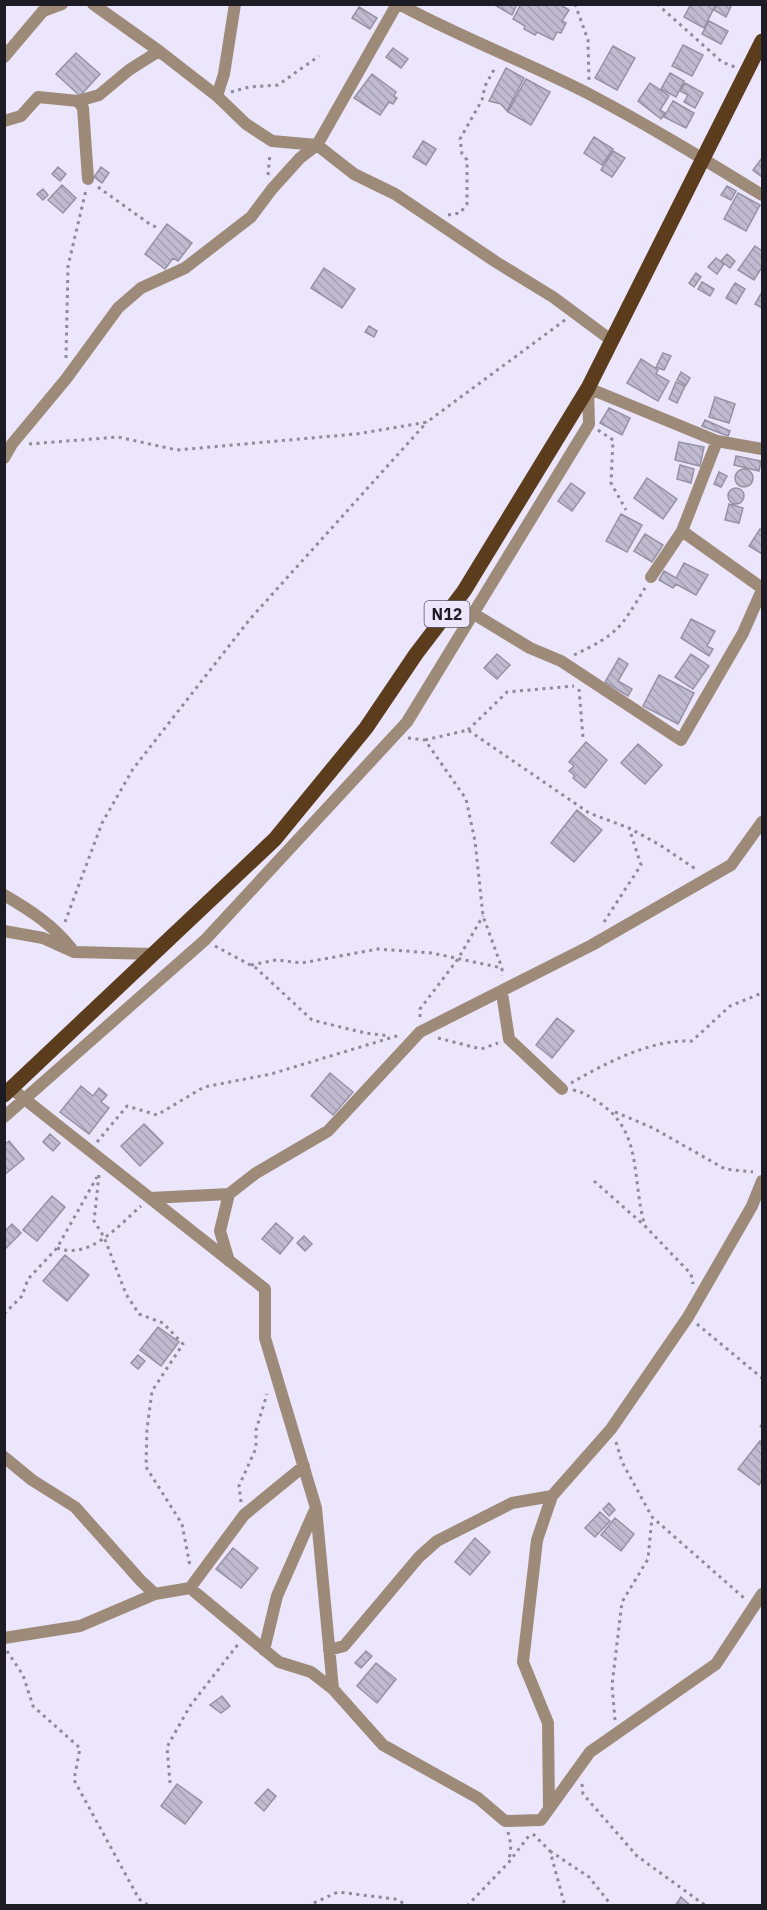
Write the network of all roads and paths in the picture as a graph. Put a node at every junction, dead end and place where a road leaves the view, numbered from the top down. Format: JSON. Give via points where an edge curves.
{"nodes":[{"id":1,"x":62,"y":4,"type":"edge"},
{"id":2,"x":93,"y":4,"type":"edge"},
{"id":3,"x":236,"y":4,"type":"edge"},
{"id":4,"x":398,"y":4,"type":"edge"},
{"id":5,"x":575,"y":4,"type":"edge"},
{"id":6,"x":657,"y":4,"type":"edge"},
{"id":7,"x":762,"y":41,"type":"edge"},
{"id":8,"x":159,"y":51,"type":"junction"},
{"id":9,"x":319,"y":56,"type":"dead end"},
{"id":10,"x":510,"y":56,"type":"junction"},
{"id":11,"x":4,"y":57,"type":"edge"},
{"id":12,"x":749,"y":72,"type":"junction"},
{"id":13,"x":589,"y":94,"type":"junction"},
{"id":14,"x":217,"y":96,"type":"junction"},
{"id":15,"x":78,"y":101,"type":"junction"},
{"id":16,"x":4,"y":122,"type":"edge"},
{"id":17,"x":272,"y":141,"type":"junction"},
{"id":18,"x":317,"y":145,"type":"junction"},
{"id":19,"x":703,"y":158,"type":"junction"},
{"id":20,"x":88,"y":179,"type":"junction"},
{"id":21,"x":272,"y":189,"type":"junction"},
{"id":22,"x":762,"y":195,"type":"edge"},
{"id":23,"x":439,"y":210,"type":"dead end"},
{"id":24,"x":159,"y":228,"type":"dead end"},
{"id":25,"x":574,"y":313,"type":"junction"},
{"id":26,"x":611,"y":340,"type":"junction"},
{"id":27,"x":66,"y":379,"type":"junction"},
{"id":28,"x":588,"y":388,"type":"junction"},
{"id":29,"x":427,"y":422,"type":"junction"},
{"id":30,"x":589,"y":424,"type":"junction"},
{"id":31,"x":717,"y":441,"type":"junction"},
{"id":32,"x":12,"y":444,"type":"junction"},
{"id":33,"x":761,"y":446,"type":"edge"},
{"id":34,"x":4,"y":458,"type":"edge"},
{"id":35,"x":626,"y":510,"type":"dead end"},
{"id":36,"x":682,"y":531,"type":"junction"},
{"id":37,"x":651,"y":577,"type":"joint"},
{"id":38,"x":762,"y":589,"type":"edge"},
{"id":39,"x":474,"y":614,"type":"junction"},
{"id":40,"x":561,"y":661,"type":"junction"},
{"id":41,"x":468,"y":730,"type":"junction"},
{"id":42,"x":395,"y":736,"type":"junction"},
{"id":43,"x":583,"y":738,"type":"dead end"},
{"id":44,"x":425,"y":740,"type":"junction"},
{"id":45,"x":762,"y":822,"type":"edge"},
{"id":46,"x":629,"y":828,"type":"junction"},
{"id":47,"x":708,"y":878,"type":"junction"},
{"id":48,"x":4,"y":895,"type":"edge"},
{"id":49,"x":483,"y":916,"type":"junction"},
{"id":50,"x":4,"y":931,"type":"edge"},
{"id":51,"x":60,"y":934,"type":"junction"},
{"id":52,"x":205,"y":940,"type":"junction"},
{"id":53,"x":592,"y":945,"type":"junction"},
{"id":54,"x":74,"y":952,"type":"junction"},
{"id":55,"x":155,"y":954,"type":"junction"},
{"id":56,"x":459,"y":959,"type":"junction"},
{"id":57,"x":250,"y":964,"type":"junction"},
{"id":58,"x":501,"y":968,"type":"junction"},
{"id":59,"x":502,"y":993,"type":"junction"},
{"id":60,"x":762,"y":993,"type":"edge"},
{"id":61,"x":420,"y":1032,"type":"junction"},
{"id":62,"x":393,"y":1036,"type":"junction"},
{"id":63,"x":509,"y":1039,"type":"junction"},
{"id":64,"x":562,"y":1089,"type":"junction"},
{"id":65,"x":13,"y":1094,"type":"edge"},
{"id":66,"x":613,"y":1112,"type":"junction"},
{"id":67,"x":4,"y":1117,"type":"edge"},
{"id":68,"x":90,"y":1150,"type":"junction"},
{"id":69,"x":106,"y":1162,"type":"junction"},
{"id":70,"x":762,"y":1174,"type":"edge"},
{"id":71,"x":99,"y":1175,"type":"junction"},
{"id":72,"x":594,"y":1181,"type":"dead end"},
{"id":73,"x":762,"y":1181,"type":"edge"},
{"id":74,"x":229,"y":1194,"type":"junction"},
{"id":75,"x":150,"y":1198,"type":"junction"},
{"id":76,"x":645,"y":1226,"type":"junction"},
{"id":77,"x":104,"y":1237,"type":"junction"},
{"id":78,"x":57,"y":1248,"type":"junction"},
{"id":79,"x":229,"y":1261,"type":"junction"},
{"id":80,"x":696,"y":1303,"type":"junction"},
{"id":81,"x":4,"y":1314,"type":"edge"},
{"id":82,"x":688,"y":1317,"type":"junction"},
{"id":83,"x":275,"y":1371,"type":"junction"},
{"id":84,"x":762,"y":1378,"type":"edge"},
{"id":85,"x":762,"y":1425,"type":"edge"},
{"id":86,"x":611,"y":1429,"type":"junction"},
{"id":87,"x":762,"y":1431,"type":"edge"},
{"id":88,"x":4,"y":1457,"type":"edge"},
{"id":89,"x":304,"y":1467,"type":"junction"},
{"id":90,"x":552,"y":1496,"type":"junction"},
{"id":91,"x":316,"y":1508,"type":"junction"},
{"id":92,"x":244,"y":1515,"type":"junction"},
{"id":93,"x":652,"y":1517,"type":"junction"},
{"id":94,"x":190,"y":1588,"type":"junction"},
{"id":95,"x":155,"y":1594,"type":"junction"},
{"id":96,"x":762,"y":1594,"type":"edge"},
{"id":97,"x":753,"y":1607,"type":"junction"},
{"id":98,"x":246,"y":1635,"type":"junction"},
{"id":99,"x":4,"y":1638,"type":"edge"},
{"id":100,"x":4,"y":1647,"type":"edge"},
{"id":101,"x":264,"y":1650,"type":"junction"},
{"id":102,"x":328,"y":1650,"type":"junction"},
{"id":103,"x":333,"y":1689,"type":"junction"},
{"id":104,"x":616,"y":1732,"type":"junction"},
{"id":105,"x":579,"y":1768,"type":"junction"},
{"id":106,"x":170,"y":1783,"type":"dead end"},
{"id":107,"x":549,"y":1808,"type":"junction"},
{"id":108,"x":541,"y":1820,"type":"junction"},
{"id":109,"x":505,"y":1821,"type":"junction"},
{"id":110,"x":532,"y":1832,"type":"junction"},
{"id":111,"x":550,"y":1851,"type":"junction"},
{"id":112,"x":509,"y":1862,"type":"junction"},
{"id":113,"x":149,"y":1905,"type":"edge"},
{"id":114,"x":307,"y":1905,"type":"edge"},
{"id":115,"x":409,"y":1905,"type":"edge"},
{"id":116,"x":467,"y":1905,"type":"edge"},
{"id":117,"x":565,"y":1905,"type":"edge"},
{"id":118,"x":612,"y":1905,"type":"edge"},
{"id":119,"x":706,"y":1905,"type":"edge"}],
"edges":[{"from":1,"to":11,"type":"street","via":[[43,11]]},
{"from":2,"to":8,"type":"street"},
{"from":3,"to":14,"type":"street"},
{"from":4,"to":10,"type":"street"},
{"from":4,"to":18,"type":"street"},
{"from":5,"to":13,"type":"path","via":[[588,40]]},
{"from":6,"to":12,"type":"path","via":[[722,62]]},
{"from":7,"to":12,"type":"main road","number":"N12"},
{"from":8,"to":14,"type":"street"},
{"from":8,"to":15,"type":"street","via":[[99,95]]},
{"from":9,"to":14,"type":"path","via":[[278,84]]},
{"from":10,"to":13,"type":"street"},
{"from":10,"to":23,"type":"path","via":[[491,71],[483,100],[460,139],[467,160],[465,209],[448,215]]},
{"from":12,"to":19,"type":"main road","number":"N12"},
{"from":13,"to":19,"type":"street"},
{"from":14,"to":17,"type":"street"},
{"from":15,"to":16,"type":"street","via":[[38,97],[21,116]]},
{"from":15,"to":20,"type":"street","via":[[83,108]]},
{"from":17,"to":18,"type":"street"},
{"from":17,"to":21,"type":"path","via":[[268,177]]},
{"from":18,"to":21,"type":"street"},
{"from":18,"to":25,"type":"street","via":[[354,174],[395,195]]},
{"from":19,"to":22,"type":"street"},
{"from":19,"to":26,"type":"main road","number":"N12"},
{"from":20,"to":24,"type":"path"},
{"from":20,"to":27,"type":"path","via":[[68,266]]},
{"from":21,"to":27,"type":"street","via":[[251,217],[195,261],[141,288],[118,308]]},
{"from":25,"to":26,"type":"street"},
{"from":25,"to":29,"type":"path"},
{"from":26,"to":28,"type":"main road","number":"N12"},
{"from":27,"to":32,"type":"street"},
{"from":28,"to":30,"type":"street"},
{"from":28,"to":31,"type":"street"},
{"from":28,"to":55,"type":"main road","number":"N12","via":[[464,591],[366,728],[275,839]]},
{"from":29,"to":32,"type":"path","via":[[356,434],[177,450],[118,437]]},
{"from":29,"to":51,"type":"path","via":[[250,619],[133,769],[102,823]]},
{"from":30,"to":35,"type":"path","via":[[613,440],[611,483]]},
{"from":30,"to":39,"type":"street"},
{"from":31,"to":33,"type":"street"},
{"from":31,"to":36,"type":"street"},
{"from":32,"to":34,"type":"street"},
{"from":36,"to":37,"type":"street"},
{"from":36,"to":38,"type":"street"},
{"from":37,"to":40,"type":"path","via":[[621,627],[606,640]]},
{"from":38,"to":40,"type":"street","via":[[738,643],[681,740]]},
{"from":39,"to":40,"type":"street","via":[[530,648]]},
{"from":39,"to":42,"type":"street","via":[[407,723]]},
{"from":41,"to":43,"type":"path","via":[[507,692],[579,686]]},
{"from":41,"to":44,"type":"path"},
{"from":41,"to":46,"type":"path","via":[[589,813]]},
{"from":42,"to":44,"type":"path"},
{"from":42,"to":52,"type":"street"},
{"from":44,"to":49,"type":"path","via":[[465,799],[475,841]]},
{"from":45,"to":47,"type":"street","via":[[731,865]]},
{"from":46,"to":47,"type":"path","via":[[660,844]]},
{"from":46,"to":53,"type":"path","via":[[641,865]]},
{"from":47,"to":53,"type":"street"},
{"from":48,"to":51,"type":"street"},
{"from":49,"to":56,"type":"path"},
{"from":49,"to":58,"type":"path"},
{"from":50,"to":54,"type":"street","via":[[43,938]]},
{"from":51,"to":54,"type":"street"},
{"from":52,"to":57,"type":"path"},
{"from":52,"to":65,"type":"street"},
{"from":53,"to":59,"type":"street"},
{"from":54,"to":55,"type":"street"},
{"from":55,"to":65,"type":"main road","number":"N12"},
{"from":56,"to":57,"type":"path","via":[[378,950],[302,963],[276,960]]},
{"from":56,"to":58,"type":"path"},
{"from":56,"to":61,"type":"path","via":[[420,1009]]},
{"from":57,"to":62,"type":"path","via":[[312,1020]]},
{"from":58,"to":59,"type":"path"},
{"from":59,"to":61,"type":"street"},
{"from":59,"to":63,"type":"street"},
{"from":60,"to":64,"type":"path","via":[[730,1006],[692,1041],[673,1040],[613,1062]]},
{"from":61,"to":62,"type":"path"},
{"from":61,"to":63,"type":"path","via":[[481,1049]]},
{"from":61,"to":74,"type":"street","via":[[328,1131],[256,1173]]},
{"from":62,"to":68,"type":"path","via":[[271,1074],[204,1087],[157,1115],[127,1106]]},
{"from":63,"to":64,"type":"street"},
{"from":64,"to":66,"type":"path","via":[[582,1092]]},
{"from":65,"to":67,"type":"street"},
{"from":65,"to":68,"type":"street"},
{"from":66,"to":70,"type":"path","via":[[653,1128],[725,1169]]},
{"from":66,"to":76,"type":"path","via":[[627,1130]]},
{"from":68,"to":69,"type":"street"},
{"from":69,"to":71,"type":"path"},
{"from":69,"to":75,"type":"street"},
{"from":71,"to":77,"type":"path","via":[[94,1221]]},
{"from":71,"to":78,"type":"path"},
{"from":72,"to":76,"type":"path"},
{"from":73,"to":80,"type":"street","via":[[752,1206]]},
{"from":74,"to":75,"type":"street"},
{"from":74,"to":79,"type":"street","via":[[220,1231]]},
{"from":75,"to":77,"type":"path"},
{"from":75,"to":79,"type":"street"},
{"from":76,"to":80,"type":"path","via":[[691,1274]]},
{"from":77,"to":78,"type":"path","via":[[81,1251]]},
{"from":77,"to":94,"type":"path","via":[[126,1294],[139,1314],[163,1323],[183,1344],[152,1391],[146,1467],[182,1524],[192,1574]]},
{"from":78,"to":81,"type":"path","via":[[28,1279],[22,1296]]},
{"from":79,"to":83,"type":"street","via":[[265,1289],[265,1338]]},
{"from":80,"to":82,"type":"street"},
{"from":82,"to":84,"type":"path"},
{"from":82,"to":86,"type":"street"},
{"from":83,"to":89,"type":"street"},
{"from":83,"to":92,"type":"path","via":[[256,1430],[256,1448],[238,1486]]},
{"from":85,"to":87,"type":"path"},
{"from":86,"to":90,"type":"street"},
{"from":86,"to":93,"type":"path","via":[[622,1462]]},
{"from":88,"to":95,"type":"street","via":[[75,1508]]},
{"from":89,"to":91,"type":"street"},
{"from":89,"to":92,"type":"street"},
{"from":90,"to":102,"type":"street","via":[[512,1503],[436,1541],[344,1646]]},
{"from":90,"to":107,"type":"street","via":[[537,1540],[523,1662],[548,1724]]},
{"from":91,"to":101,"type":"street","via":[[277,1596]]},
{"from":91,"to":102,"type":"street"},
{"from":92,"to":94,"type":"street"},
{"from":93,"to":97,"type":"path"},
{"from":93,"to":104,"type":"path","via":[[648,1559],[622,1602],[612,1684]]},
{"from":94,"to":95,"type":"street"},
{"from":94,"to":98,"type":"street"},
{"from":95,"to":99,"type":"street","via":[[80,1626]]},
{"from":96,"to":97,"type":"street"},
{"from":97,"to":104,"type":"street","via":[[716,1664]]},
{"from":98,"to":101,"type":"street"},
{"from":98,"to":106,"type":"path","via":[[190,1706],[167,1747]]},
{"from":100,"to":113,"type":"path","via":[[23,1676],[33,1706],[80,1748],[74,1780],[139,1899]]},
{"from":101,"to":103,"type":"street","via":[[279,1662],[311,1672]]},
{"from":102,"to":103,"type":"street"},
{"from":103,"to":109,"type":"street","via":[[383,1745],[478,1798]]},
{"from":104,"to":105,"type":"street","via":[[590,1752]]},
{"from":105,"to":107,"type":"street"},
{"from":105,"to":119,"type":"path","via":[[583,1794],[637,1856]]},
{"from":107,"to":108,"type":"street"},
{"from":108,"to":109,"type":"street"},
{"from":108,"to":110,"type":"path"},
{"from":109,"to":112,"type":"path","via":[[512,1845]]},
{"from":110,"to":111,"type":"path"},
{"from":110,"to":112,"type":"path"},
{"from":111,"to":117,"type":"path"},
{"from":111,"to":118,"type":"path","via":[[589,1877]]},
{"from":112,"to":116,"type":"path"},
{"from":114,"to":115,"type":"path","via":[[338,1892],[395,1899]]}]}
